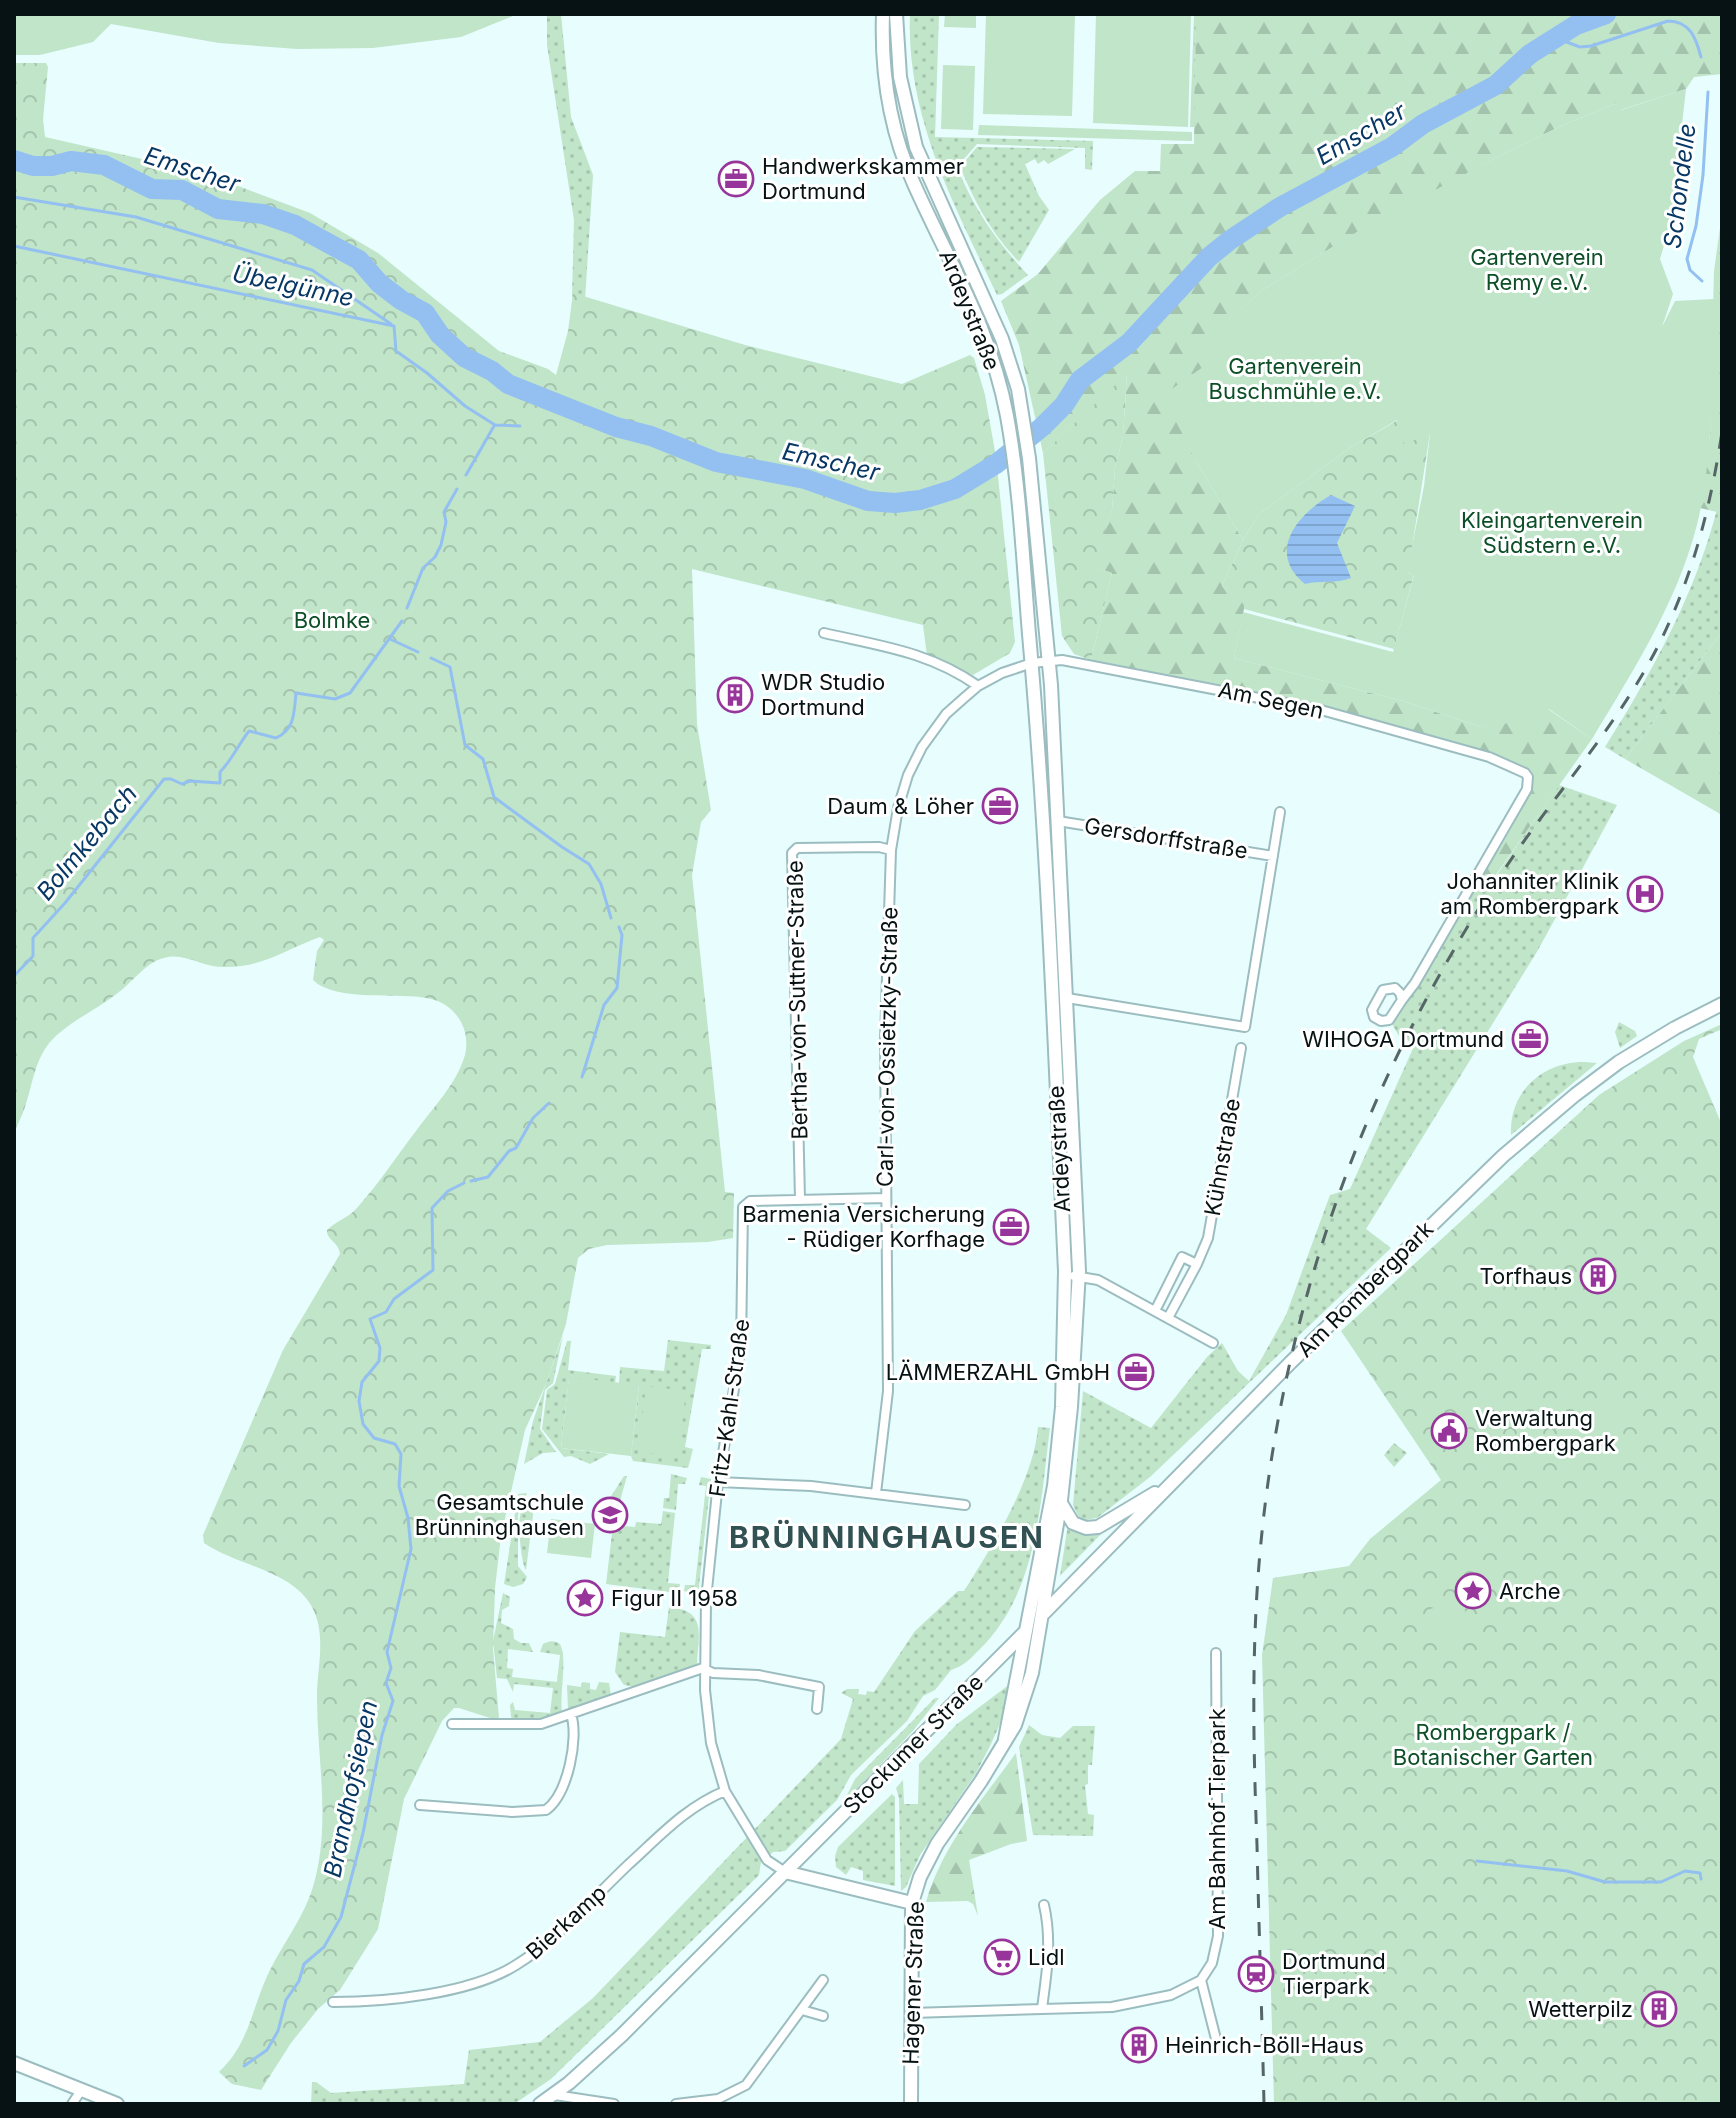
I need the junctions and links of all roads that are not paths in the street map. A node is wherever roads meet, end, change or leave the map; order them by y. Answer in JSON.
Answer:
{"nodes":[{"id":1,"x":883,"y":14,"type":"edge"},
{"id":2,"x":896,"y":14,"type":"edge"},
{"id":3,"x":824,"y":633,"type":"dead end"},
{"id":4,"x":1049,"y":661,"type":"junction"},
{"id":5,"x":1032,"y":663,"type":"junction"},
{"id":6,"x":978,"y":686,"type":"junction"},
{"id":7,"x":1280,"y":812,"type":"dead end"},
{"id":8,"x":1058,"y":821,"type":"junction"},
{"id":9,"x":891,"y":850,"type":"junction"},
{"id":10,"x":1273,"y":856,"type":"junction"},
{"id":11,"x":1067,"y":998,"type":"junction"},
{"id":12,"x":1402,"y":1000,"type":"dead end"},
{"id":13,"x":1722,"y":1004,"type":"edge"},
{"id":14,"x":1241,"y":1048,"type":"dead end"},
{"id":15,"x":886,"y":1198,"type":"junction"},
{"id":16,"x":800,"y":1199,"type":"junction"},
{"id":17,"x":1197,"y":1264,"type":"junction"},
{"id":18,"x":1072,"y":1276,"type":"junction"},
{"id":19,"x":1155,"y":1311,"type":"junction"},
{"id":20,"x":1168,"y":1318,"type":"junction"},
{"id":21,"x":1213,"y":1343,"type":"dead end"},
{"id":22,"x":718,"y":1482,"type":"junction"},
{"id":23,"x":1168,"y":1486,"type":"junction"},
{"id":24,"x":876,"y":1493,"type":"junction"},
{"id":25,"x":1061,"y":1500,"type":"junction"},
{"id":26,"x":965,"y":1505,"type":"dead end"},
{"id":27,"x":1042,"y":1615,"type":"junction"},
{"id":28,"x":1025,"y":1632,"type":"junction"},
{"id":29,"x":1216,"y":1653,"type":"dead end"},
{"id":30,"x":703,"y":1668,"type":"junction"},
{"id":31,"x":817,"y":1709,"type":"dead end"},
{"id":32,"x":571,"y":1714,"type":"junction"},
{"id":33,"x":452,"y":1724,"type":"dead end"},
{"id":34,"x":1004,"y":1742,"type":"junction"},
{"id":35,"x":725,"y":1791,"type":"junction"},
{"id":36,"x":420,"y":1805,"type":"dead end"},
{"id":37,"x":785,"y":1872,"type":"junction"},
{"id":38,"x":912,"y":1903,"type":"junction"},
{"id":39,"x":1044,"y":1905,"type":"dead end"},
{"id":40,"x":823,"y":1980,"type":"dead end"},
{"id":41,"x":1201,"y":1980,"type":"junction"},
{"id":42,"x":333,"y":2002,"type":"dead end"},
{"id":43,"x":1042,"y":2008,"type":"junction"},
{"id":44,"x":802,"y":2010,"type":"junction"},
{"id":45,"x":911,"y":2013,"type":"junction"},
{"id":46,"x":823,"y":2016,"type":"dead end"},
{"id":47,"x":1216,"y":2039,"type":"dead end"},
{"id":48,"x":14,"y":2063,"type":"edge"},
{"id":49,"x":82,"y":2089,"type":"junction"},
{"id":50,"x":555,"y":2095,"type":"junction"},
{"id":51,"x":72,"y":2104,"type":"edge"},
{"id":52,"x":117,"y":2104,"type":"edge"},
{"id":53,"x":540,"y":2104,"type":"edge"},
{"id":54,"x":614,"y":2104,"type":"edge"},
{"id":55,"x":676,"y":2104,"type":"edge"},
{"id":56,"x":911,"y":2104,"type":"edge"}],
"edges":[{"from":1,"to":5,"type":"main road","name":"Ardeystraße"},
{"from":2,"to":4,"type":"main road","name":"Ardeystraße"},
{"from":3,"to":6,"type":"street"},
{"from":4,"to":5,"type":"street"},
{"from":4,"to":8,"type":"main road","name":"Ardeystraße"},
{"from":4,"to":12,"type":"street","name":"Am Segen"},
{"from":5,"to":6,"type":"street","name":"Carl-von-Ossietzky-Straße"},
{"from":5,"to":18,"type":"main road","name":"Ardeystraße"},
{"from":6,"to":9,"type":"street","name":"Carl-von-Ossietzky-Straße"},
{"from":7,"to":10,"type":"street","name":"Gersdorffstraße"},
{"from":8,"to":10,"type":"street","name":"Gersdorffstraße"},
{"from":8,"to":11,"type":"main road","name":"Ardeystraße"},
{"from":9,"to":15,"type":"street","name":"Carl-von-Ossietzky-Straße"},
{"from":9,"to":16,"type":"street","name":"Bertha-von-Suttner-Straße"},
{"from":10,"to":11,"type":"street","name":"Gersdorffstraße"},
{"from":11,"to":18,"type":"main road","name":"Ardeystraße"},
{"from":13,"to":23,"type":"main road","name":"Am Rombergpark"},
{"from":14,"to":17,"type":"street","name":"Kühnstraße"},
{"from":15,"to":16,"type":"street"},
{"from":15,"to":24,"type":"street","name":"Carl-von-Ossietzky-Straße"},
{"from":16,"to":22,"type":"street","name":"Fritz-Kahl-Straße"},
{"from":17,"to":19,"type":"street"},
{"from":17,"to":20,"type":"street","name":"Kühnstraße"},
{"from":18,"to":19,"type":"street"},
{"from":18,"to":25,"type":"main road","name":"Ardeystraße"},
{"from":18,"to":28,"type":"main road","name":"Ardeystraße"},
{"from":19,"to":20,"type":"street"},
{"from":20,"to":21,"type":"street"},
{"from":22,"to":24,"type":"street"},
{"from":22,"to":30,"type":"street","name":"Fritz-Kahl-Straße"},
{"from":23,"to":25,"type":"main road"},
{"from":23,"to":27,"type":"main road","name":"Am Rombergpark"},
{"from":24,"to":26,"type":"street"},
{"from":25,"to":27,"type":"main road","name":"Ardeystraße"},
{"from":27,"to":28,"type":"main road","name":"Stockumer Straße"},
{"from":27,"to":34,"type":"main road","name":"Hagener Straße"},
{"from":28,"to":34,"type":"main road","name":"Hagener Straße"},
{"from":28,"to":37,"type":"main road","name":"Stockumer Straße"},
{"from":29,"to":41,"type":"street","name":"Am Bahnhof Tierpark"},
{"from":30,"to":31,"type":"street"},
{"from":30,"to":32,"type":"street"},
{"from":30,"to":35,"type":"street","name":"Fritz-Kahl-Straße"},
{"from":32,"to":33,"type":"street"},
{"from":32,"to":36,"type":"street"},
{"from":34,"to":38,"type":"main road","name":"Hagener Straße"},
{"from":35,"to":37,"type":"street","name":"Fritz-Kahl-Straße"},
{"from":35,"to":42,"type":"street","name":"Bierkamp"},
{"from":37,"to":38,"type":"main road"},
{"from":37,"to":50,"type":"main road","name":"Stockumer Straße"},
{"from":38,"to":45,"type":"main road","name":"Hagener Straße"},
{"from":39,"to":43,"type":"street"},
{"from":40,"to":44,"type":"street"},
{"from":41,"to":43,"type":"street"},
{"from":41,"to":47,"type":"street"},
{"from":43,"to":45,"type":"street"},
{"from":44,"to":46,"type":"street"},
{"from":44,"to":55,"type":"street"},
{"from":45,"to":56,"type":"main road","name":"Hagener Straße"},
{"from":48,"to":49,"type":"main road"},
{"from":49,"to":51,"type":"street"},
{"from":49,"to":52,"type":"main road"},
{"from":50,"to":53,"type":"main road","name":"Stockumer Straße"},
{"from":50,"to":54,"type":"street"}]}
